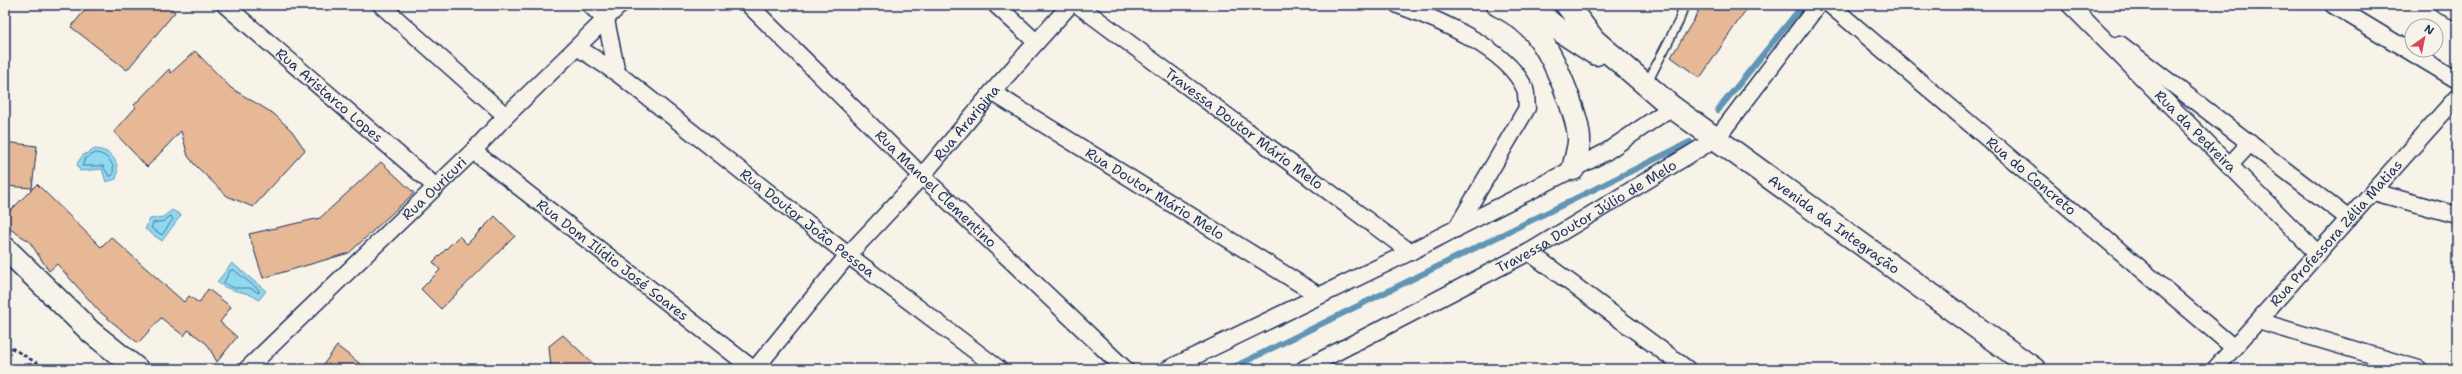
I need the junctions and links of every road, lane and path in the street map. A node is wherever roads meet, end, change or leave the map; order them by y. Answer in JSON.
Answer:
{"nodes":[{"id":1,"x":225,"y":5,"type":"edge"},
{"id":2,"x":381,"y":5,"type":"edge"},
{"id":3,"x":590,"y":5,"type":"edge"},
{"id":4,"x":620,"y":5,"type":"edge"},
{"id":5,"x":749,"y":5,"type":"edge"},
{"id":6,"x":996,"y":5,"type":"edge"},
{"id":7,"x":1070,"y":5,"type":"edge"},
{"id":8,"x":1078,"y":5,"type":"edge"},
{"id":9,"x":1398,"y":5,"type":"edge"},
{"id":10,"x":1498,"y":5,"type":"edge"},
{"id":11,"x":1533,"y":5,"type":"edge"},
{"id":12,"x":1566,"y":5,"type":"edge"},
{"id":13,"x":1684,"y":5,"type":"edge"},
{"id":14,"x":1818,"y":5,"type":"edge"},
{"id":15,"x":1830,"y":5,"type":"edge"},
{"id":16,"x":2333,"y":5,"type":"edge"},
{"id":17,"x":2442,"y":5,"type":"edge"},
{"id":18,"x":2071,"y":6,"type":"edge"},
{"id":19,"x":2457,"y":12,"type":"edge"},
{"id":20,"x":606,"y":20,"type":"junction"},
{"id":21,"x":1036,"y":42,"type":"junction"},
{"id":22,"x":577,"y":47,"type":"junction"},
{"id":23,"x":617,"y":73,"type":"junction"},
{"id":24,"x":2457,"y":80,"type":"edge"},
{"id":25,"x":1641,"y":82,"type":"junction"},
{"id":26,"x":992,"y":92,"type":"junction"},
{"id":27,"x":2457,"y":97,"type":"edge"},
{"id":28,"x":1672,"y":107,"type":"junction"},
{"id":29,"x":506,"y":116,"type":"junction"},
{"id":30,"x":1717,"y":138,"type":"junction"},
{"id":31,"x":2250,"y":143,"type":"junction"},
{"id":32,"x":474,"y":151,"type":"junction"},
{"id":33,"x":2229,"y":166,"type":"junction"},
{"id":34,"x":1573,"y":169,"type":"junction"},
{"id":35,"x":922,"y":176,"type":"junction"},
{"id":36,"x":435,"y":186,"type":"junction"},
{"id":37,"x":2374,"y":192,"type":"junction"},
{"id":38,"x":2457,"y":215,"type":"edge"},
{"id":39,"x":2349,"y":219,"type":"junction"},
{"id":40,"x":1456,"y":229,"type":"junction"},
{"id":41,"x":5,"y":248,"type":"edge"},
{"id":42,"x":1410,"y":252,"type":"junction"},
{"id":43,"x":1530,"y":252,"type":"junction"},
{"id":44,"x":2318,"y":254,"type":"junction"},
{"id":45,"x":848,"y":255,"type":"junction"},
{"id":46,"x":5,"y":268,"type":"edge"},
{"id":47,"x":1318,"y":295,"type":"junction"},
{"id":48,"x":2258,"y":321,"type":"junction"},
{"id":49,"x":5,"y":344,"type":"edge"},
{"id":50,"x":2233,"y":348,"type":"junction"},
{"id":51,"x":47,"y":369,"type":"edge"},
{"id":52,"x":122,"y":369,"type":"edge"},
{"id":53,"x":137,"y":369,"type":"edge"},
{"id":54,"x":247,"y":369,"type":"edge"},
{"id":55,"x":754,"y":369,"type":"edge"},
{"id":56,"x":999,"y":369,"type":"edge"},
{"id":57,"x":1125,"y":369,"type":"edge"},
{"id":58,"x":1168,"y":369,"type":"edge"},
{"id":59,"x":1304,"y":369,"type":"edge"},
{"id":60,"x":1687,"y":369,"type":"edge"},
{"id":61,"x":2034,"y":369,"type":"edge"},
{"id":62,"x":2215,"y":369,"type":"edge"},
{"id":63,"x":2419,"y":369,"type":"edge"}],
"edges":[{"from":1,"to":36,"type":"street","name":"Rua Aristarco Lopes"},
{"from":2,"to":29,"type":"street"},
{"from":3,"to":20,"type":"street"},
{"from":4,"to":20,"type":"street","name":"Rua Ouricuri"},
{"from":5,"to":35,"type":"street","name":"Rua Manoel Clementino"},
{"from":6,"to":21,"type":"street"},
{"from":7,"to":21,"type":"street","name":"Rua Araripina"},
{"from":8,"to":42,"type":"street","name":"Travessa Doutor Mário Melo"},
{"from":9,"to":40,"type":"street"},
{"from":10,"to":34,"type":"main road"},
{"from":11,"to":25,"type":"main road","name":"Avenida da Integração"},
{"from":12,"to":25,"type":"main road","name":"Avenida da Integração"},
{"from":13,"to":25,"type":"lane"},
{"from":14,"to":30,"type":"street","name":"Travessa Doutor Júlio de Melo"},
{"from":15,"to":50,"type":"street","name":"Rua do Concreto"},
{"from":16,"to":24,"type":"street"},
{"from":17,"to":19,"type":"street"},
{"from":18,"to":31,"type":"street","name":"Rua da Pedreira"},
{"from":18,"to":33,"type":"street","name":"Rua da Pedreira"},
{"from":20,"to":22,"type":"street","name":"Rua Ouricuri"},
{"from":20,"to":23,"type":"street"},
{"from":21,"to":26,"type":"street","name":"Rua Araripina"},
{"from":22,"to":23,"type":"street","name":"Rua Doutor João Pessoa"},
{"from":22,"to":29,"type":"street","name":"Rua Ouricuri"},
{"from":23,"to":45,"type":"street","name":"Rua Doutor João Pessoa"},
{"from":25,"to":28,"type":"main road","name":"Avenida da Integração"},
{"from":26,"to":35,"type":"street","name":"Rua Araripina"},
{"from":26,"to":47,"type":"street","name":"Rua Doutor Mário Melo"},
{"from":27,"to":37,"type":"street","name":"Rua Professora Zélia Matias"},
{"from":28,"to":30,"type":"main road","name":"Avenida da Integração"},
{"from":28,"to":34,"type":"street"},
{"from":29,"to":32,"type":"street","name":"Rua Ouricuri"},
{"from":30,"to":43,"type":"street","name":"Travessa Doutor Júlio de Melo"},
{"from":30,"to":61,"type":"main road","name":"Avenida da Integração"},
{"from":31,"to":33,"type":"street"},
{"from":31,"to":39,"type":"street","name":"Rua da Pedreira"},
{"from":32,"to":36,"type":"street","name":"Rua Ouricuri"},
{"from":32,"to":55,"type":"street","name":"Rua Dom Ilídio José Soares"},
{"from":33,"to":44,"type":"street","name":"Rua da Pedreira"},
{"from":34,"to":40,"type":"street"},
{"from":35,"to":45,"type":"street","name":"Rua Araripina"},
{"from":35,"to":57,"type":"street","name":"Rua Manoel Clementino"},
{"from":36,"to":54,"type":"street","name":"Rua Ouricuri"},
{"from":37,"to":38,"type":"street"},
{"from":37,"to":39,"type":"street","name":"Rua Professora Zélia Matias"},
{"from":39,"to":44,"type":"street","name":"Rua Professora Zélia Matias"},
{"from":40,"to":42,"type":"street"},
{"from":41,"to":53,"type":"main road"},
{"from":42,"to":47,"type":"street"},
{"from":43,"to":59,"type":"street","name":"Travessa Doutor Júlio de Melo"},
{"from":43,"to":60,"type":"street"},
{"from":44,"to":48,"type":"street","name":"Rua Professora Zélia Matias"},
{"from":45,"to":55,"type":"street","name":"Rua Araripina"},
{"from":45,"to":56,"type":"street","name":"Rua Doutor João Pessoa"},
{"from":46,"to":52,"type":"main road"},
{"from":47,"to":58,"type":"street"},
{"from":48,"to":50,"type":"street","name":"Rua Professora Zélia Matias"},
{"from":48,"to":63,"type":"street"},
{"from":49,"to":51,"type":"path"},
{"from":50,"to":62,"type":"street","name":"Rua Professora Zélia Matias"}]}
